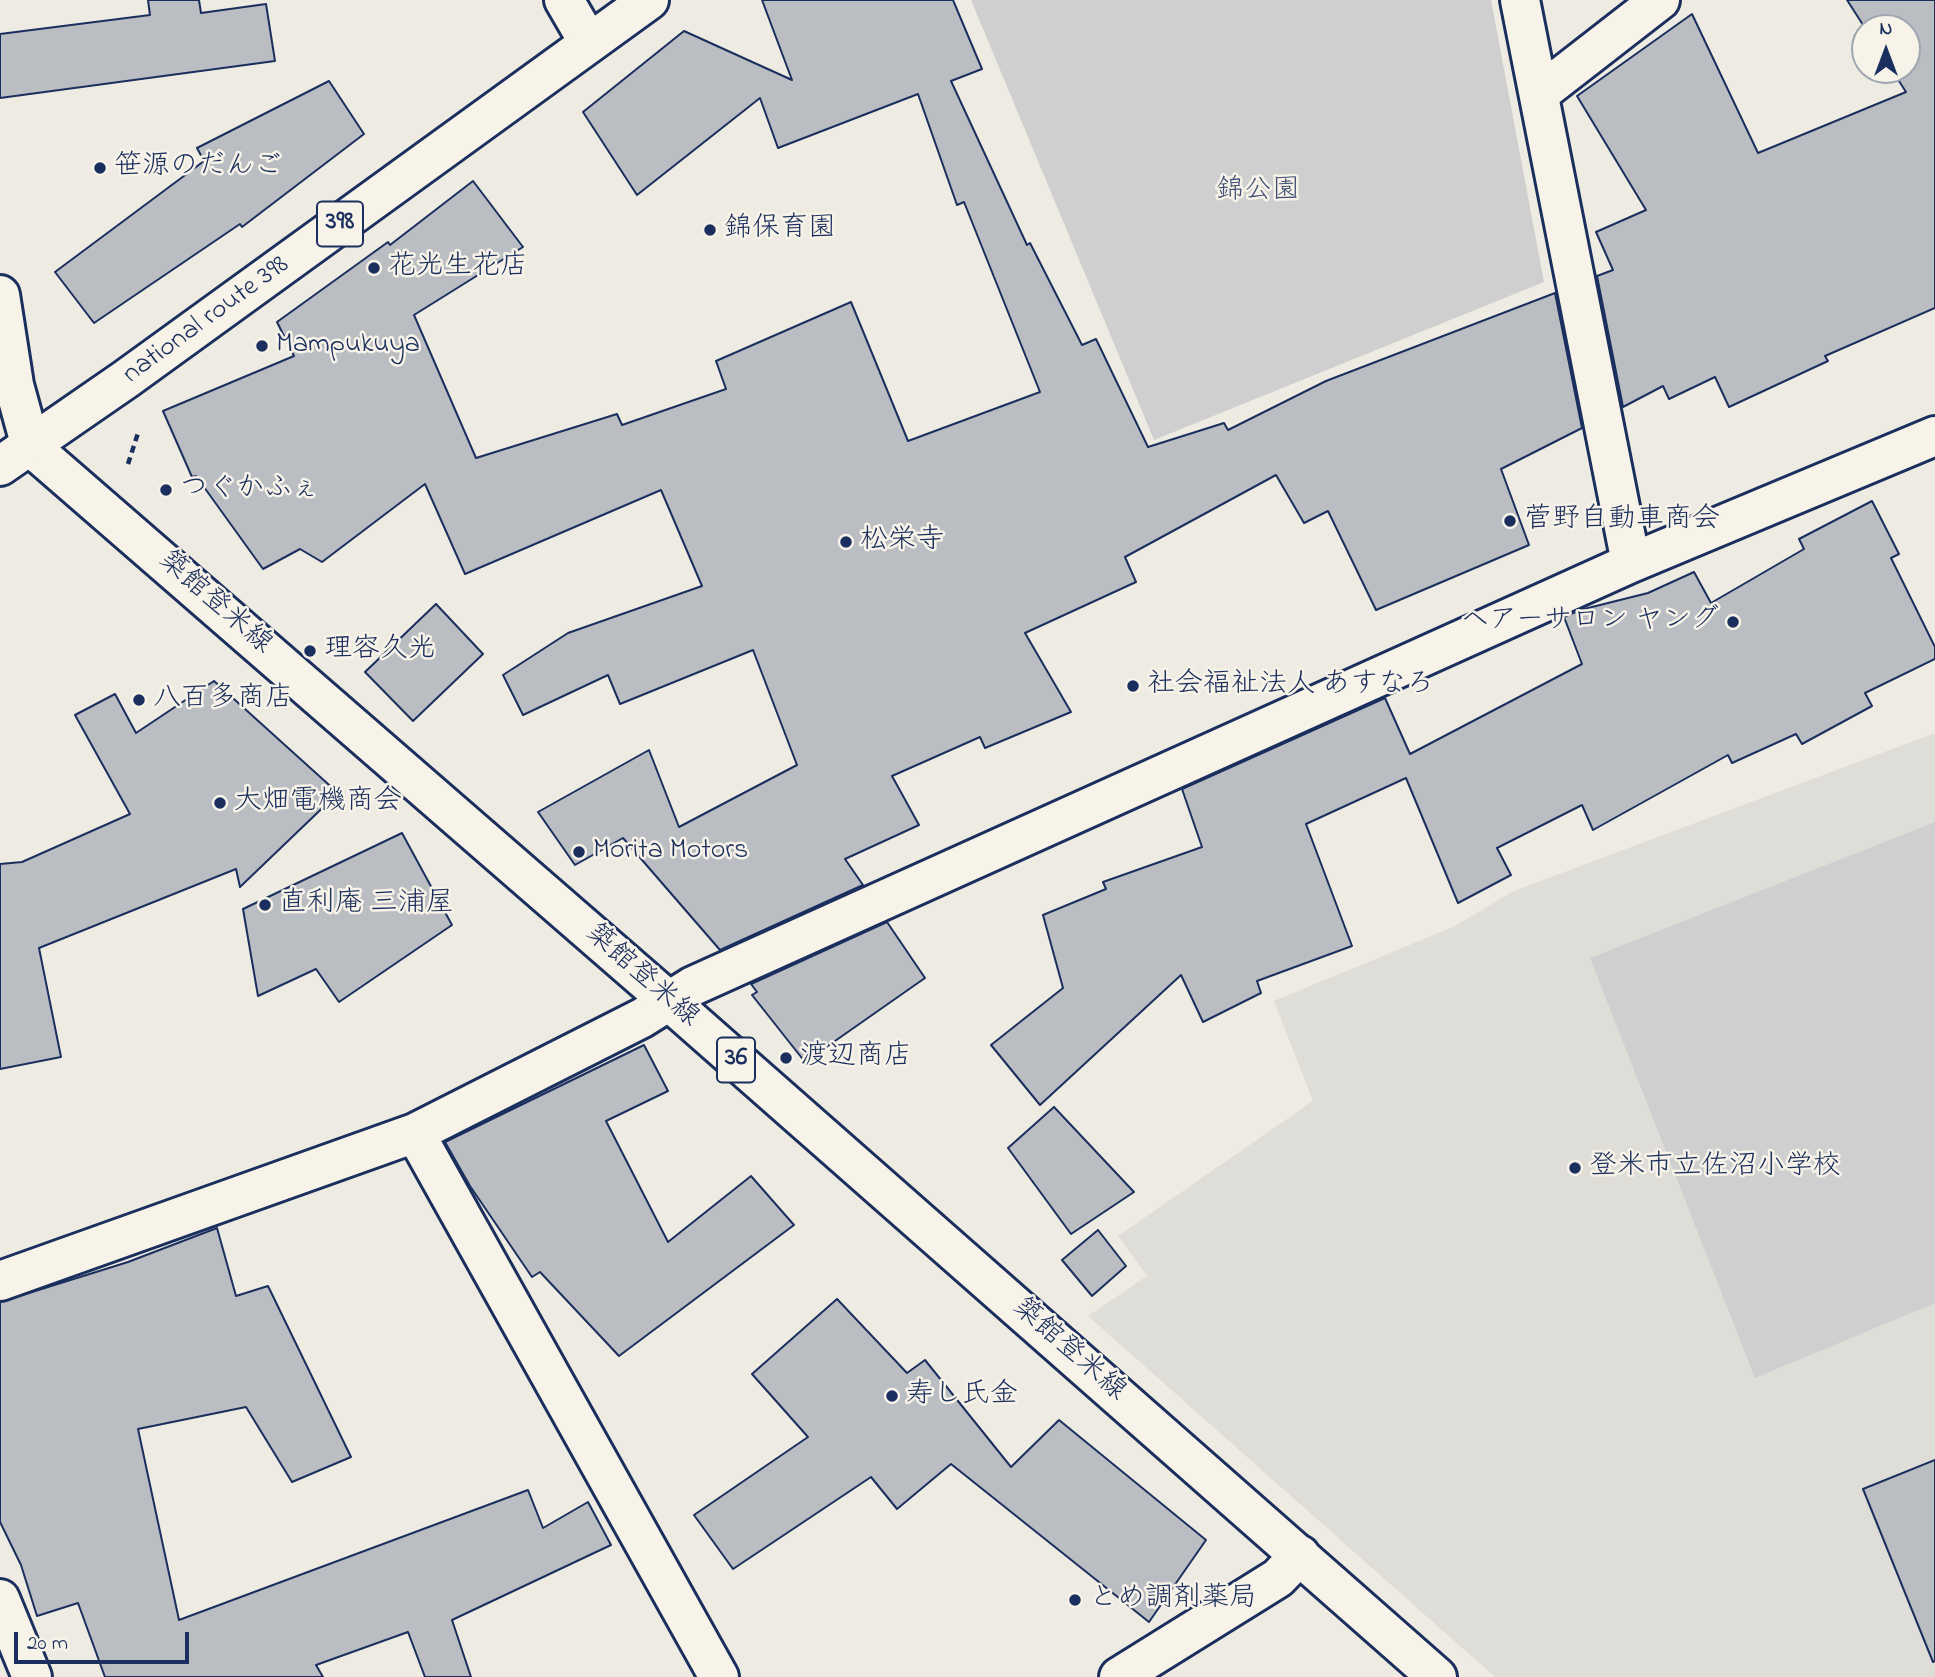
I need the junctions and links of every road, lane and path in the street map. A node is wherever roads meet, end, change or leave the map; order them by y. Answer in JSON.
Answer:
{"nodes":[{"id":1,"x":564,"y":0,"type":"edge"},
{"id":2,"x":649,"y":0,"type":"edge"},
{"id":3,"x":1520,"y":0,"type":"edge"},
{"id":4,"x":1660,"y":0,"type":"edge"},
{"id":5,"x":589,"y":43,"type":"junction"},
{"id":6,"x":1539,"y":94,"type":"junction"},
{"id":7,"x":0,"y":295,"type":"edge"},
{"id":8,"x":1935,"y":436,"type":"edge"},
{"id":9,"x":15,"y":457,"type":"edge"},
{"id":10,"x":1631,"y":563,"type":"junction"},
{"id":11,"x":670,"y":1002,"type":"junction"},
{"id":12,"x":415,"y":1133,"type":"junction"},
{"id":13,"x":0,"y":1282,"type":"edge"},
{"id":14,"x":1300,"y":1555,"type":"junction"},
{"id":15,"x":0,"y":1599,"type":"edge"},
{"id":16,"x":32,"y":1677,"type":"edge"},
{"id":17,"x":719,"y":1677,"type":"edge"},
{"id":18,"x":1119,"y":1677,"type":"edge"},
{"id":19,"x":1437,"y":1677,"type":"edge"}],
"edges":[{"from":1,"to":5,"type":"main road"},
{"from":2,"to":5,"type":"main road","name":"national route 398","number":"398"},
{"from":3,"to":6,"type":"main road"},
{"from":4,"to":6,"type":"main road"},
{"from":5,"to":9,"type":"main road","name":"national route 398","number":"398"},
{"from":6,"to":10,"type":"main road"},
{"from":7,"to":9,"type":"main road"},
{"from":8,"to":10,"type":"main road"},
{"from":9,"to":11,"type":"main road","name":"築館登米線","number":"36"},
{"from":10,"to":11,"type":"main road"},
{"from":11,"to":12,"type":"main road"},
{"from":11,"to":14,"type":"main road","name":"築館登米線","number":"36"},
{"from":12,"to":13,"type":"main road"},
{"from":12,"to":17,"type":"main road"},
{"from":14,"to":18,"type":"main road"},
{"from":14,"to":19,"type":"main road","name":"築館登米線","number":"36"},
{"from":15,"to":16,"type":"main road"}]}
